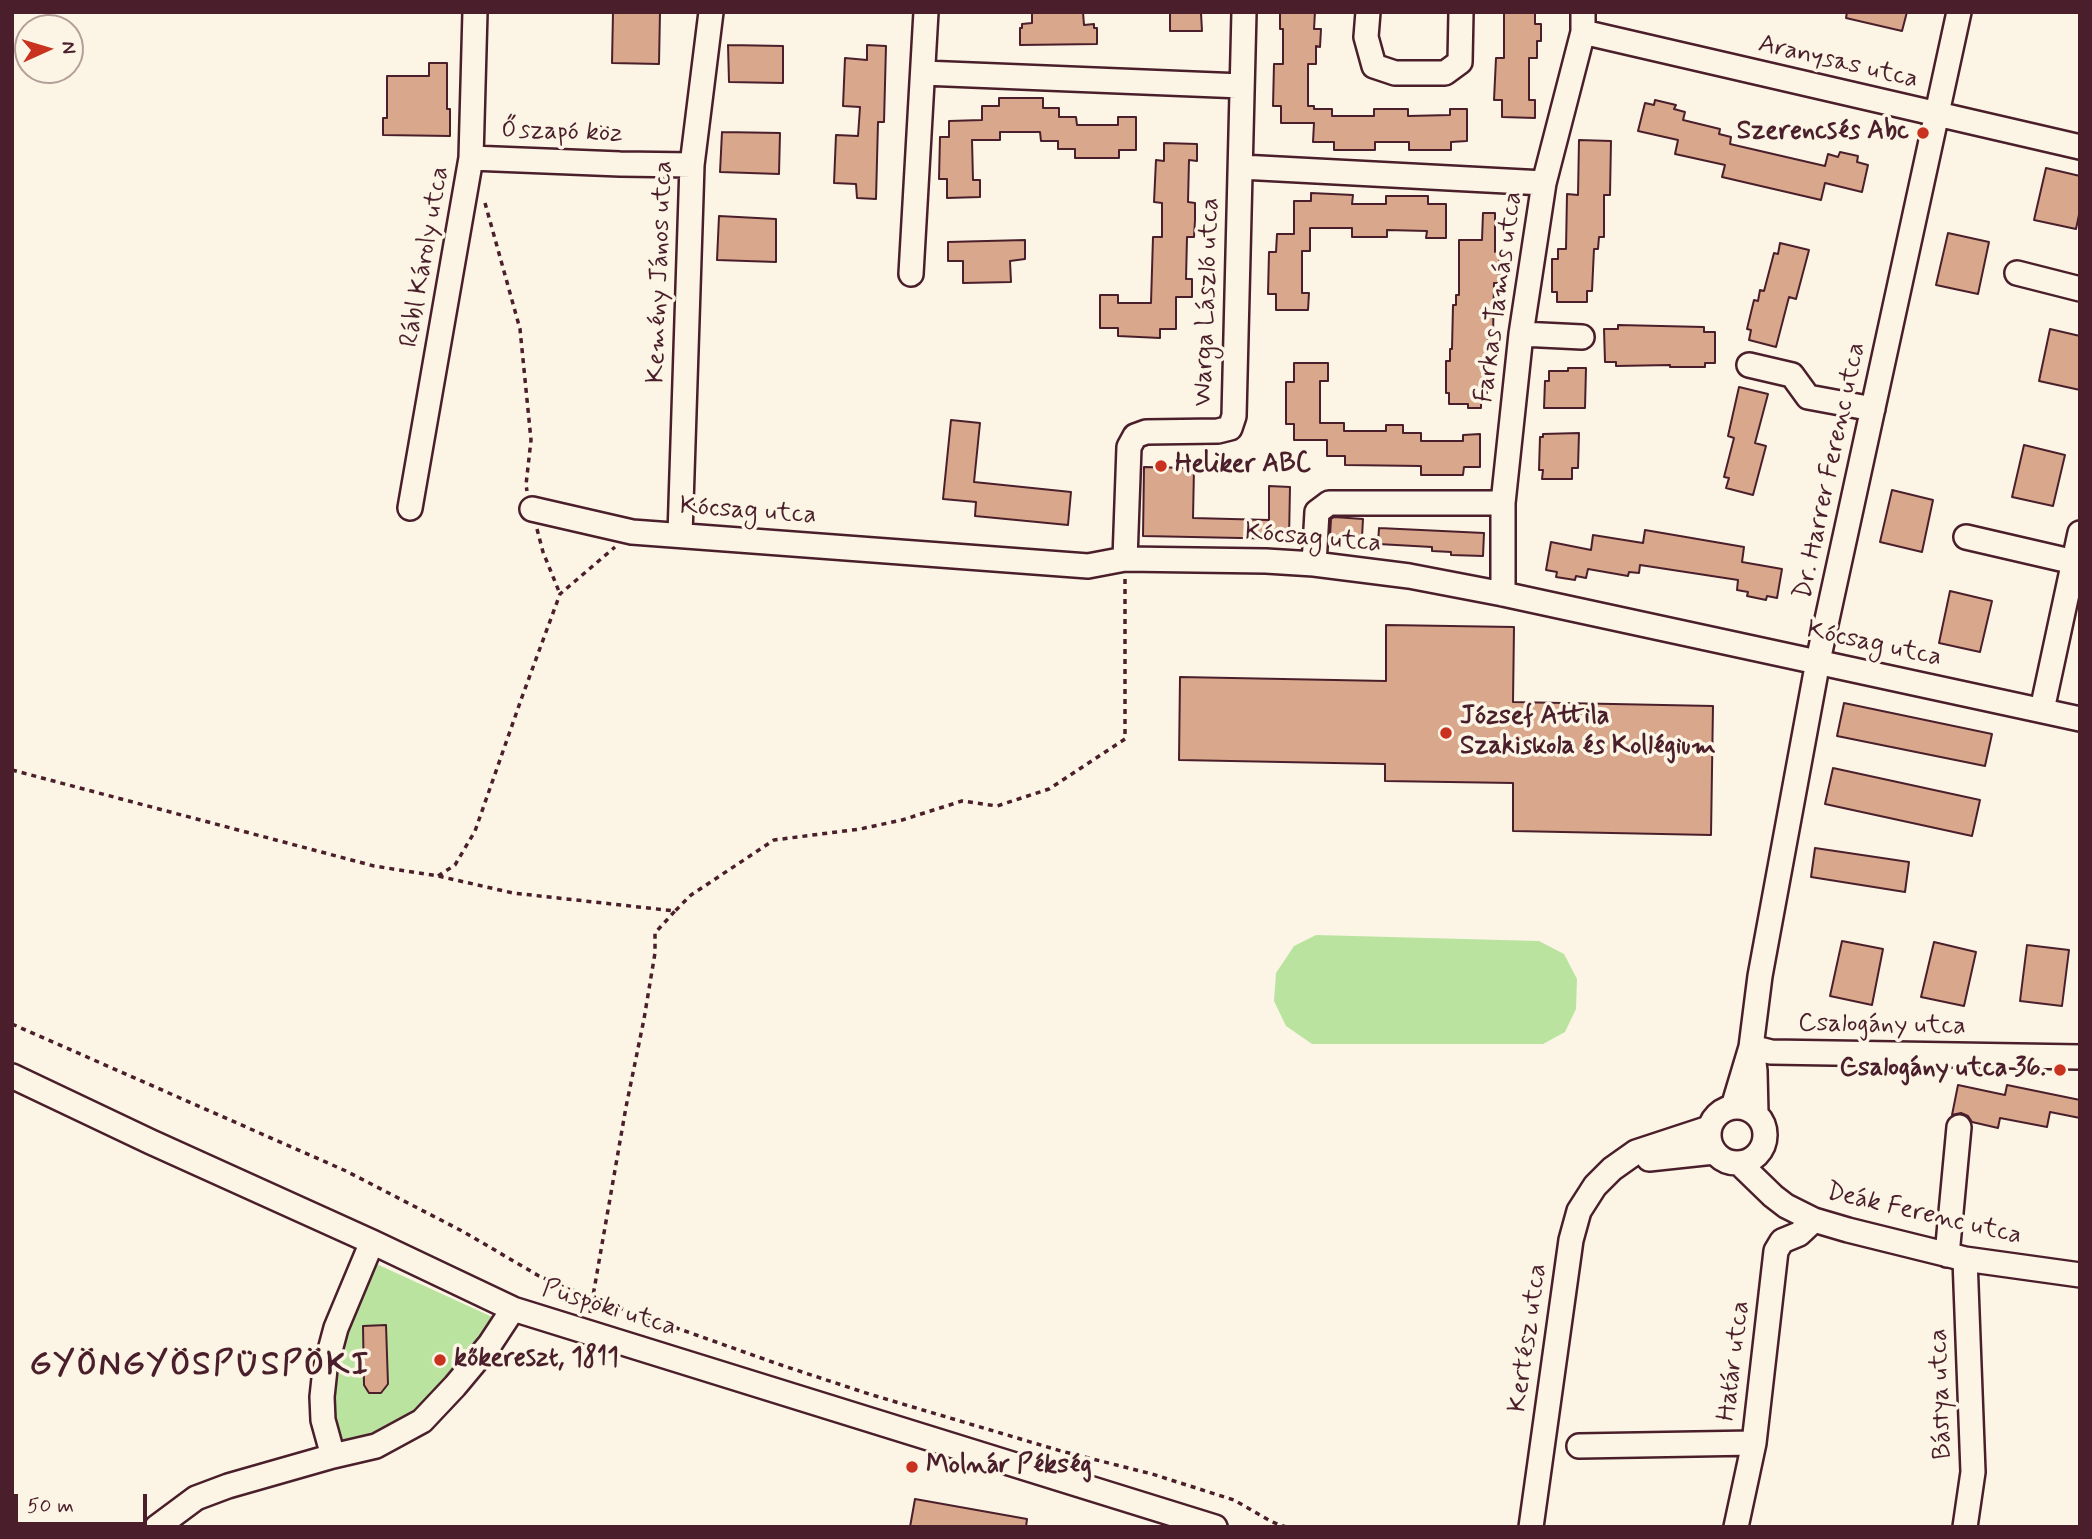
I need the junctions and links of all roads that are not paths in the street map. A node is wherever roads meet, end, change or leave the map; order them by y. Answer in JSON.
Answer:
{"nodes":[{"id":1,"x":475,"y":12,"type":"edge"},
{"id":2,"x":711,"y":12,"type":"edge"},
{"id":3,"x":926,"y":12,"type":"edge"},
{"id":4,"x":1244,"y":12,"type":"edge"},
{"id":5,"x":1368,"y":12,"type":"edge"},
{"id":6,"x":1461,"y":12,"type":"edge"},
{"id":7,"x":1959,"y":12,"type":"edge"},
{"id":8,"x":1583,"y":22,"type":"edge"},
{"id":9,"x":923,"y":73,"type":"junction"},
{"id":10,"x":1241,"y":86,"type":"junction"},
{"id":11,"x":1938,"y":115,"type":"junction"},
{"id":12,"x":2080,"y":147,"type":"edge"},
{"id":13,"x":471,"y":158,"type":"junction"},
{"id":14,"x":692,"y":165,"type":"junction"},
{"id":15,"x":1241,"y":167,"type":"junction"},
{"id":16,"x":1544,"y":183,"type":"junction"},
{"id":17,"x":2017,"y":273,"type":"dead end"},
{"id":18,"x":911,"y":274,"type":"dead end"},
{"id":19,"x":2080,"y":289,"type":"edge"},
{"id":20,"x":1521,"y":334,"type":"junction"},
{"id":21,"x":1582,"y":337,"type":"dead end"},
{"id":22,"x":1749,"y":365,"type":"dead end"},
{"id":23,"x":1873,"y":409,"type":"junction"},
{"id":24,"x":1503,"y":503,"type":"junction"},
{"id":25,"x":410,"y":508,"type":"dead end"},
{"id":26,"x":532,"y":509,"type":"road end"},
{"id":27,"x":2080,"y":533,"type":"edge"},
{"id":28,"x":680,"y":535,"type":"junction"},
{"id":29,"x":1966,"y":537,"type":"dead end"},
{"id":30,"x":1125,"y":559,"type":"junction"},
{"id":31,"x":2074,"y":562,"type":"junction"},
{"id":32,"x":1314,"y":564,"type":"junction"},
{"id":33,"x":1503,"y":594,"type":"junction"},
{"id":34,"x":1818,"y":661,"type":"junction"},
{"id":35,"x":2042,"y":710,"type":"junction"},
{"id":36,"x":2080,"y":719,"type":"edge"},
{"id":37,"x":1751,"y":1047,"type":"junction"},
{"id":38,"x":2080,"y":1057,"type":"edge"},
{"id":39,"x":12,"y":1076,"type":"edge"},
{"id":40,"x":1733,"y":1107,"type":"junction"},
{"id":41,"x":1756,"y":1114,"type":"junction"},
{"id":42,"x":1959,"y":1127,"type":"dead end"},
{"id":43,"x":1709,"y":1128,"type":"junction"},
{"id":44,"x":1761,"y":1150,"type":"junction"},
{"id":45,"x":1714,"y":1152,"type":"junction"},
{"id":46,"x":1740,"y":1164,"type":"junction"},
{"id":47,"x":1612,"y":1169,"type":"junction"},
{"id":48,"x":1806,"y":1216,"type":"junction"},
{"id":49,"x":372,"y":1242,"type":"junction"},
{"id":50,"x":1956,"y":1257,"type":"junction"},
{"id":51,"x":2080,"y":1275,"type":"edge"},
{"id":52,"x":513,"y":1309,"type":"junction"},
{"id":53,"x":1754,"y":1443,"type":"junction"},
{"id":54,"x":1579,"y":1446,"type":"dead end"},
{"id":55,"x":333,"y":1456,"type":"junction"},
{"id":56,"x":157,"y":1527,"type":"edge"},
{"id":57,"x":1216,"y":1527,"type":"edge"},
{"id":58,"x":1531,"y":1527,"type":"edge"},
{"id":59,"x":1736,"y":1527,"type":"edge"},
{"id":60,"x":1965,"y":1527,"type":"edge"}],
"edges":[{"from":1,"to":13,"type":"street","name":"Rábl Károly utca"},
{"from":2,"to":14,"type":"street","name":"Kemény János utca"},
{"from":3,"to":9,"type":"street"},
{"from":4,"to":10,"type":"street","name":"Warga László utca"},
{"from":5,"to":6,"type":"street"},
{"from":7,"to":11,"type":"street","name":"Dr. Harrer Ferenc utca"},
{"from":8,"to":11,"type":"street","name":"Aranysas utca"},
{"from":8,"to":16,"type":"street","name":"Farkas Tamás utca"},
{"from":9,"to":10,"type":"street"},
{"from":9,"to":18,"type":"street"},
{"from":10,"to":15,"type":"street","name":"Warga László utca"},
{"from":11,"to":12,"type":"street","name":"Aranysas utca"},
{"from":11,"to":23,"type":"street","name":"Dr. Harrer Ferenc utca"},
{"from":13,"to":14,"type":"street","name":"Őszapó köz"},
{"from":13,"to":25,"type":"street","name":"Rábl Károly utca"},
{"from":14,"to":28,"type":"street","name":"Kemény János utca"},
{"from":15,"to":16,"type":"street","name":"Warga László utca"},
{"from":15,"to":30,"type":"street","name":"Warga László utca"},
{"from":16,"to":20,"type":"street","name":"Farkas Tamás utca"},
{"from":17,"to":19,"type":"street"},
{"from":20,"to":21,"type":"street"},
{"from":20,"to":24,"type":"street","name":"Farkas Tamás utca"},
{"from":22,"to":23,"type":"street"},
{"from":23,"to":34,"type":"street","name":"Dr. Harrer Ferenc utca"},
{"from":24,"to":32,"type":"street"},
{"from":24,"to":33,"type":"street","name":"Farkas Tamás utca"},
{"from":26,"to":28,"type":"street","name":"Kócsag utca"},
{"from":27,"to":31,"type":"street"},
{"from":28,"to":30,"type":"street","name":"Kócsag utca"},
{"from":29,"to":31,"type":"street"},
{"from":30,"to":32,"type":"street","name":"Kócsag utca"},
{"from":31,"to":35,"type":"street"},
{"from":32,"to":33,"type":"street","name":"Kócsag utca"},
{"from":33,"to":34,"type":"street","name":"Kócsag utca"},
{"from":34,"to":35,"type":"street","name":"Kócsag utca"},
{"from":34,"to":37,"type":"street","name":"Dr. Harrer Ferenc utca"},
{"from":35,"to":36,"type":"street","name":"Kócsag utca"},
{"from":37,"to":38,"type":"street","name":"Csalogány utca"},
{"from":37,"to":40,"type":"street","name":"Dr. Harrer Ferenc utca"},
{"from":37,"to":41,"type":"street"},
{"from":39,"to":49,"type":"street","name":"Püspöki utca"},
{"from":40,"to":41,"type":"street"},
{"from":40,"to":43,"type":"street"},
{"from":41,"to":44,"type":"street"},
{"from":42,"to":50,"type":"street","name":"Bástya utca"},
{"from":43,"to":45,"type":"street"},
{"from":43,"to":47,"type":"street","name":"Kertész utca"},
{"from":44,"to":46,"type":"street"},
{"from":44,"to":48,"type":"street"},
{"from":45,"to":46,"type":"street"},
{"from":45,"to":47,"type":"street"},
{"from":46,"to":48,"type":"street"},
{"from":47,"to":58,"type":"street","name":"Kertész utca"},
{"from":48,"to":50,"type":"street","name":"Deák Ferenc utca"},
{"from":48,"to":53,"type":"street","name":"Határ utca"},
{"from":49,"to":52,"type":"street","name":"Püspöki utca"},
{"from":49,"to":55,"type":"street"},
{"from":50,"to":51,"type":"street","name":"Deák Ferenc utca"},
{"from":50,"to":60,"type":"street","name":"Bástya utca"},
{"from":52,"to":55,"type":"street"},
{"from":52,"to":57,"type":"street","name":"Püspöki utca"},
{"from":53,"to":54,"type":"street"},
{"from":53,"to":59,"type":"street","name":"Határ utca"},
{"from":55,"to":56,"type":"street"}]}
